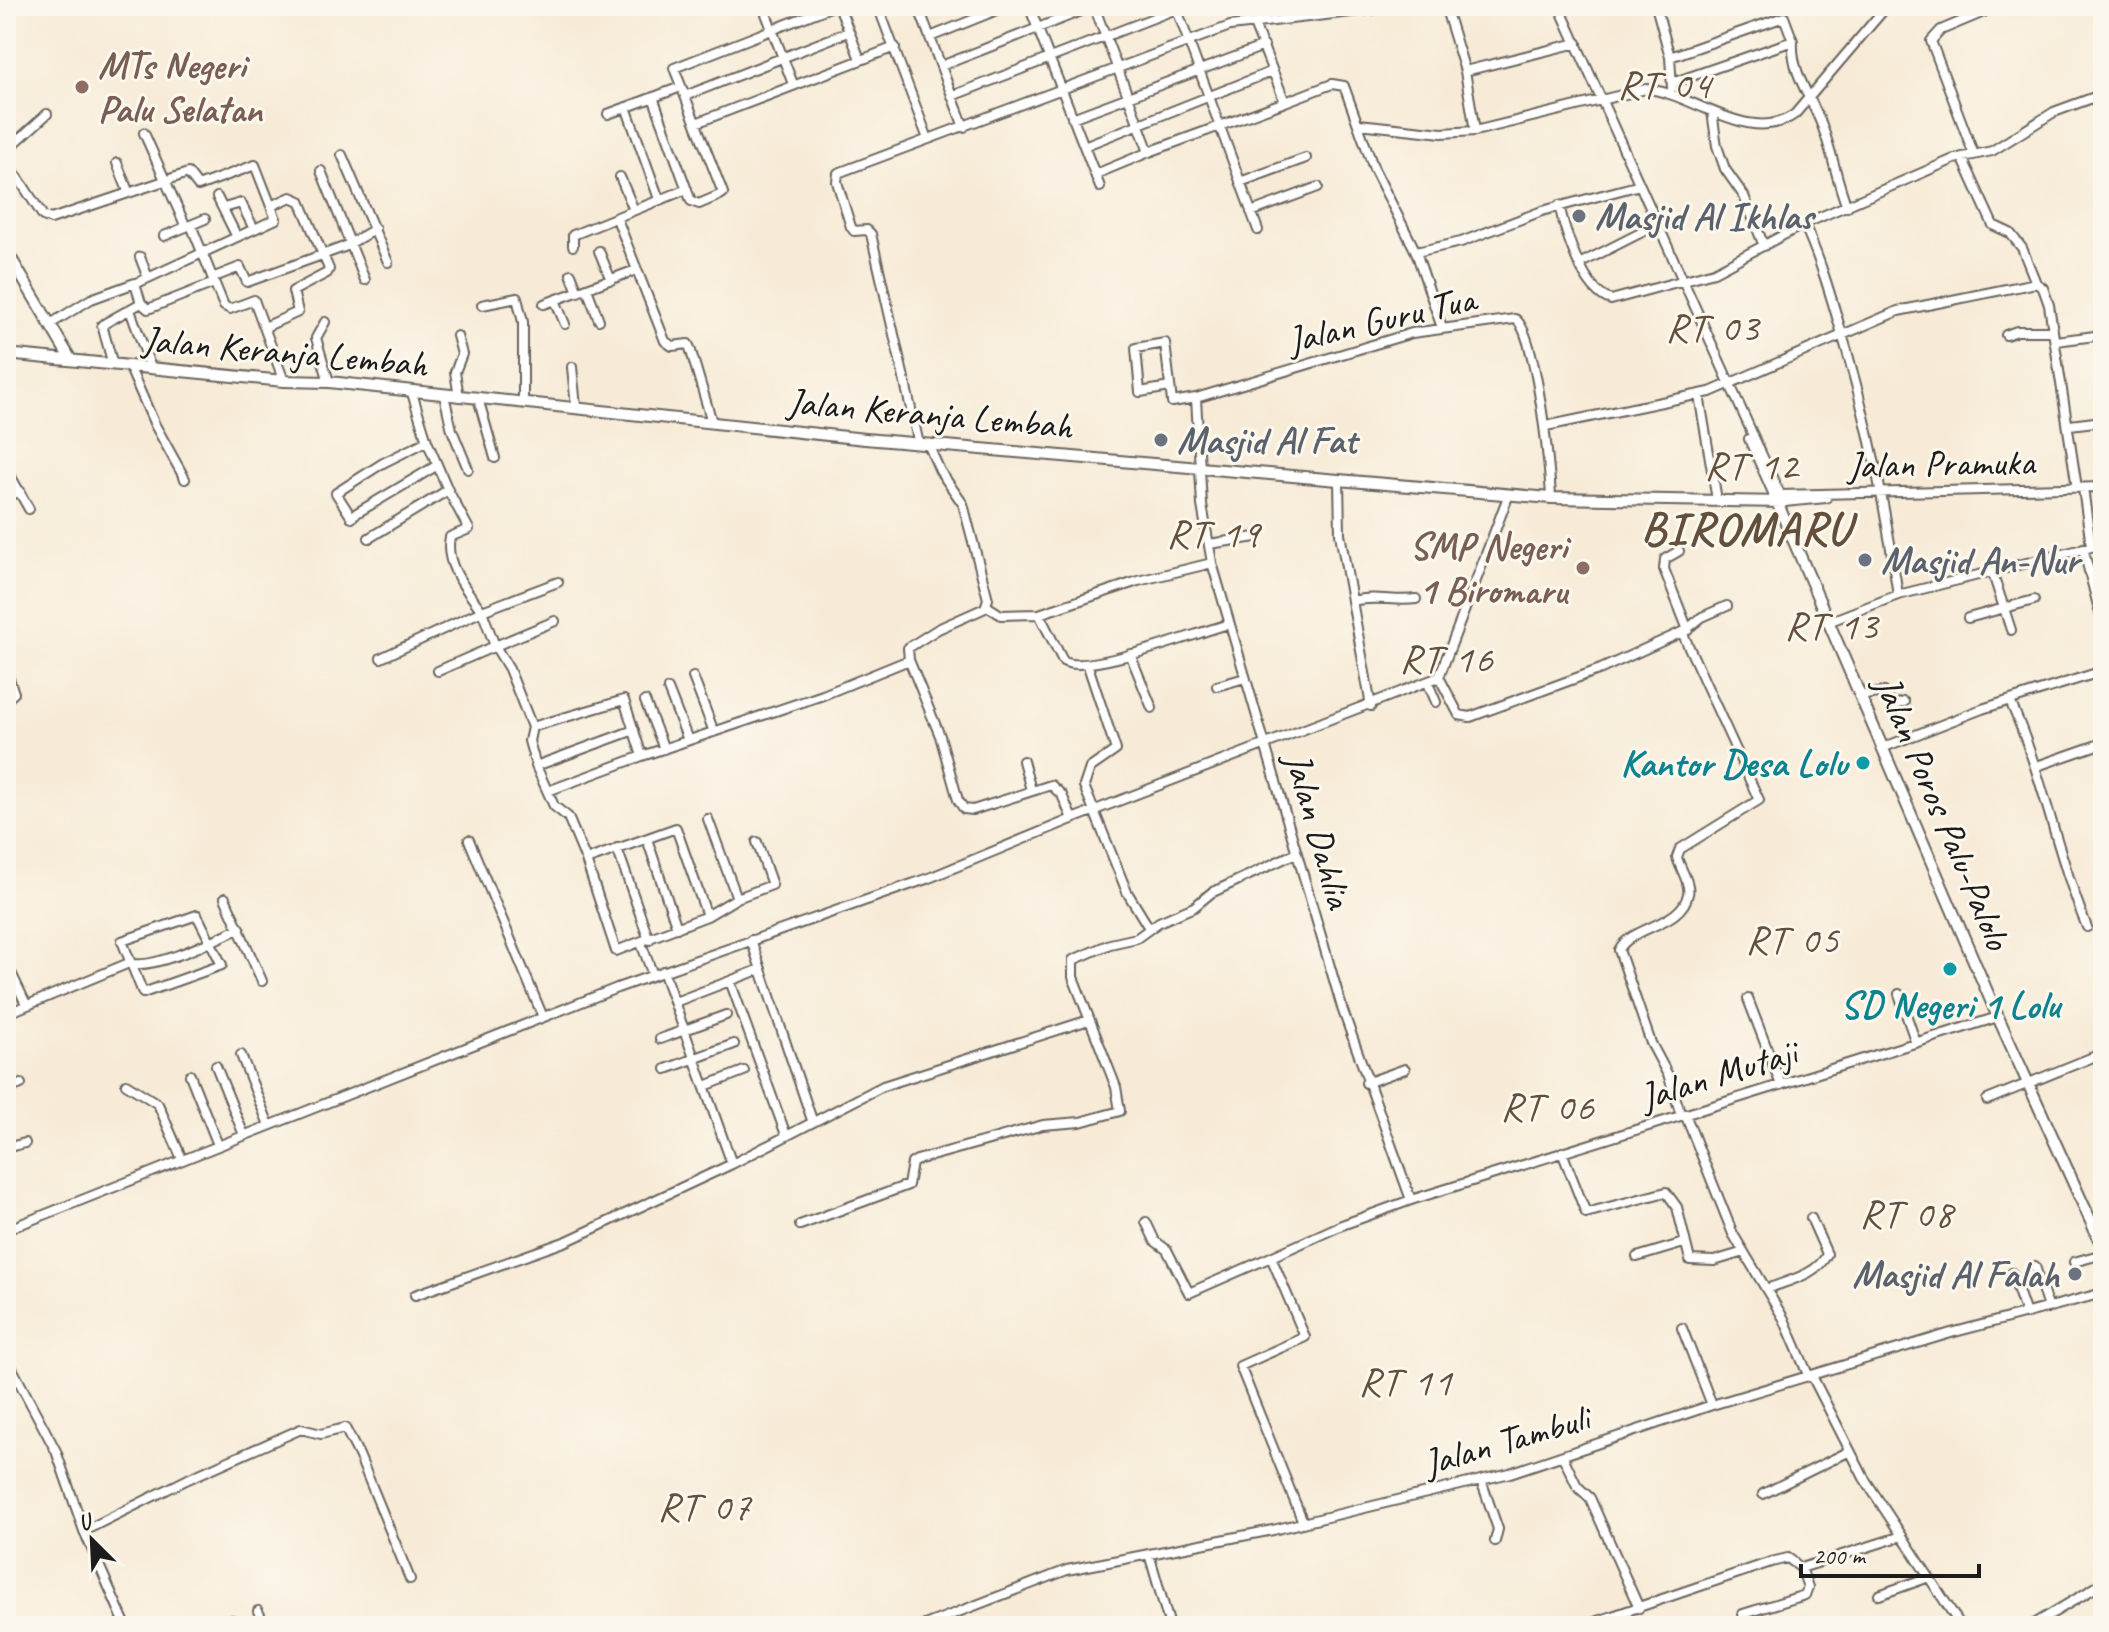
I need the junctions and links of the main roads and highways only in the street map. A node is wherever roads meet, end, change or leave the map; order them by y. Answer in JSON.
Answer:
{"nodes":[{"id":1,"x":6,"y":250,"type":"edge"},
{"id":2,"x":61,"y":340,"type":"junction"},
{"id":3,"x":6,"y":354,"type":"edge"},
{"id":4,"x":50,"y":358,"type":"junction"},
{"id":5,"x":71,"y":360,"type":"junction"},
{"id":6,"x":1669,"y":498,"type":"junction"},
{"id":7,"x":1779,"y":499,"type":"junction"},
{"id":8,"x":2103,"y":1251,"type":"edge"}],
"edges":[{"from":1,"to":2,"type":"main road"},
{"from":2,"to":4,"type":"main road"},
{"from":2,"to":5,"type":"main road"},
{"from":3,"to":4,"type":"main road","name":"Jalan Keranja Lembah"},
{"from":4,"to":5,"type":"main road","name":"Jalan Keranja Lembah"},
{"from":5,"to":6,"type":"main road","name":"Jalan Keranja Lembah"},
{"from":6,"to":7,"type":"main road","name":"Jalan Keranja Lembah"},
{"from":6,"to":7,"type":"main road"},
{"from":7,"to":8,"type":"main road","name":"Jalan Poros Palu-Palolo"}]}
